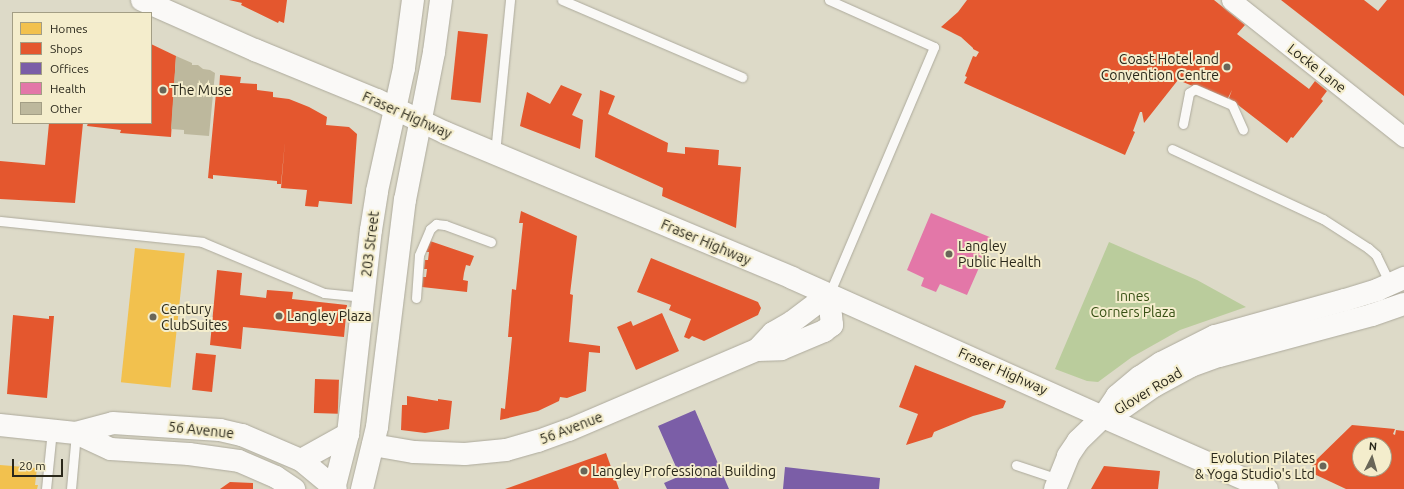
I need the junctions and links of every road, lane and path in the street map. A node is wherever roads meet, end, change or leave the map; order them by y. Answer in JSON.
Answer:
{"nodes":[{"id":1,"x":142,"y":0,"type":"edge"},
{"id":2,"x":413,"y":0,"type":"edge"},
{"id":3,"x":440,"y":0,"type":"edge"},
{"id":4,"x":510,"y":0,"type":"edge"},
{"id":5,"x":562,"y":0,"type":"edge"},
{"id":6,"x":829,"y":0,"type":"edge"},
{"id":7,"x":1231,"y":0,"type":"edge"},
{"id":8,"x":742,"y":77,"type":"dead end"},
{"id":9,"x":395,"y":109,"type":"junction"},
{"id":10,"x":420,"y":121,"type":"junction"},
{"id":11,"x":1183,"y":124,"type":"dead end"},
{"id":12,"x":1243,"y":130,"type":"dead end"},
{"id":13,"x":1404,"y":137,"type":"edge"},
{"id":14,"x":1172,"y":149,"type":"dead end"},
{"id":15,"x":495,"y":153,"type":"junction"},
{"id":16,"x":0,"y":221,"type":"edge"},
{"id":17,"x":491,"y":242,"type":"dead end"},
{"id":18,"x":1397,"y":281,"type":"edge"},
{"id":19,"x":829,"y":294,"type":"junction"},
{"id":20,"x":364,"y":297,"type":"junction"},
{"id":21,"x":416,"y":298,"type":"dead end"},
{"id":22,"x":1403,"y":307,"type":"edge"},
{"id":23,"x":1103,"y":417,"type":"junction"},
{"id":24,"x":0,"y":425,"type":"edge"},
{"id":25,"x":52,"y":430,"type":"junction"},
{"id":26,"x":76,"y":433,"type":"junction"},
{"id":27,"x":348,"y":434,"type":"junction"},
{"id":28,"x":373,"y":445,"type":"junction"},
{"id":29,"x":300,"y":460,"type":"junction"},
{"id":30,"x":1016,"y":465,"type":"dead end"},
{"id":31,"x":1056,"y":484,"type":"edge"},
{"id":32,"x":335,"y":488,"type":"edge"},
{"id":33,"x":46,"y":489,"type":"edge"},
{"id":34,"x":71,"y":489,"type":"edge"},
{"id":35,"x":294,"y":489,"type":"edge"},
{"id":36,"x":362,"y":489,"type":"edge"},
{"id":37,"x":1267,"y":489,"type":"edge"}],
"edges":[{"from":1,"to":9,"type":"main road","name":"Fraser Highway"},
{"from":2,"to":9,"type":"main road","name":"203 Street"},
{"from":3,"to":10,"type":"main road","name":"203 Street"},
{"from":4,"to":15,"type":"lane"},
{"from":5,"to":8,"type":"lane"},
{"from":6,"to":19,"type":"lane"},
{"from":7,"to":13,"type":"street","name":"Locke Lane"},
{"from":9,"to":10,"type":"main road","name":"Fraser Highway"},
{"from":9,"to":20,"type":"main road","name":"203 Street"},
{"from":10,"to":15,"type":"main road","name":"Fraser Highway"},
{"from":10,"to":28,"type":"main road","name":"203 Street"},
{"from":11,"to":12,"type":"lane"},
{"from":14,"to":18,"type":"lane"},
{"from":15,"to":19,"type":"main road","name":"Fraser Highway"},
{"from":16,"to":20,"type":"lane"},
{"from":17,"to":21,"type":"lane"},
{"from":18,"to":22,"type":"main road"},
{"from":18,"to":23,"type":"main road","name":"Glover Road"},
{"from":19,"to":23,"type":"main road","name":"Fraser Highway"},
{"from":19,"to":28,"type":"main road","name":"56 Avenue"},
{"from":20,"to":27,"type":"main road","name":"203 Street"},
{"from":22,"to":23,"type":"main road","name":"Glover Road"},
{"from":23,"to":31,"type":"main road"},
{"from":23,"to":37,"type":"main road","name":"Fraser Highway"},
{"from":24,"to":25,"type":"main road","name":"56 Avenue"},
{"from":25,"to":26,"type":"main road","name":"56 Avenue"},
{"from":25,"to":33,"type":"lane"},
{"from":26,"to":29,"type":"main road","name":"56 Avenue"},
{"from":26,"to":34,"type":"lane"},
{"from":26,"to":35,"type":"main road","name":"56 Avenue"},
{"from":27,"to":29,"type":"main road"},
{"from":27,"to":32,"type":"main road","name":"203 Street"},
{"from":28,"to":36,"type":"main road","name":"203 Street"},
{"from":29,"to":32,"type":"main road","name":"56 Avenue"},
{"from":30,"to":31,"type":"lane"}]}
